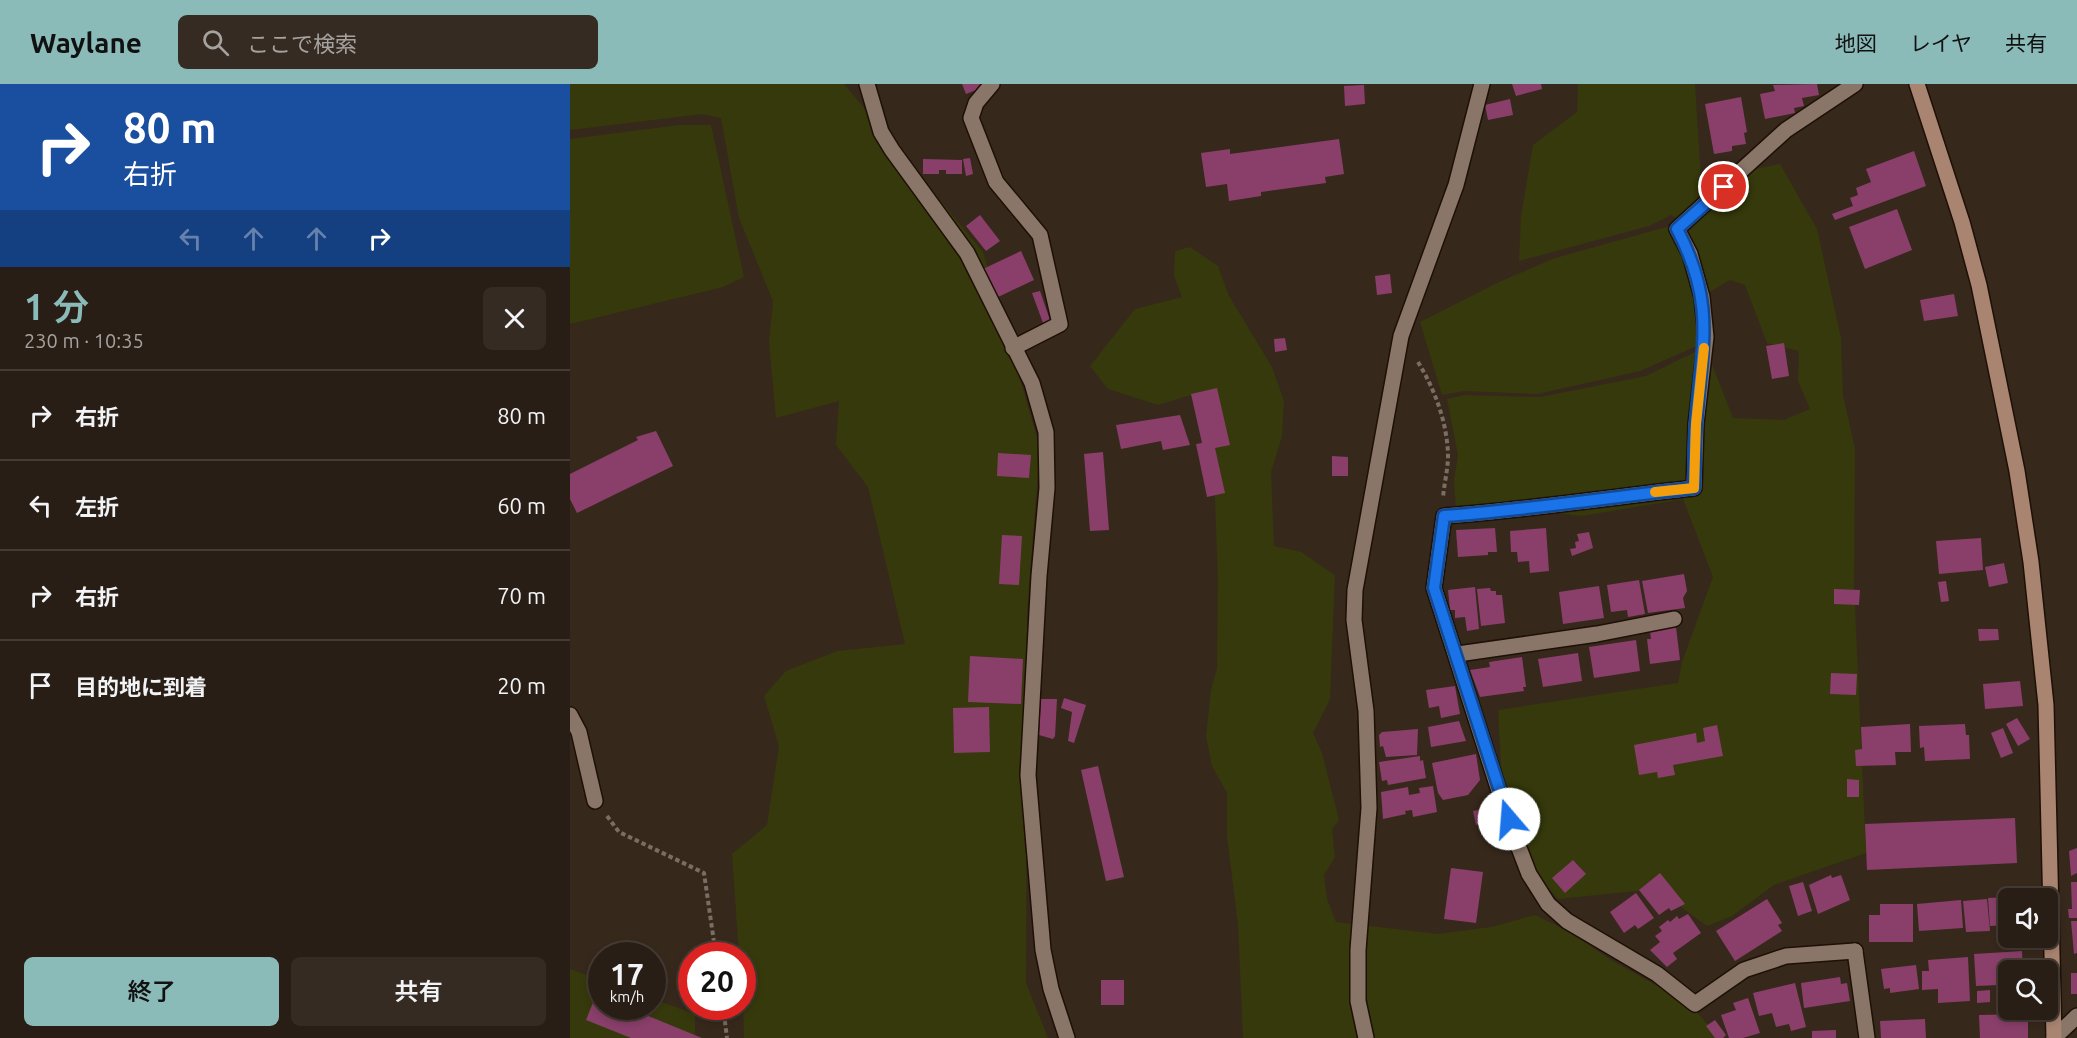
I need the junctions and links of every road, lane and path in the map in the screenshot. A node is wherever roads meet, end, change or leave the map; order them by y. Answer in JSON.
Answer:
{"nodes":[{"id":1,"x":867,"y":84,"type":"edge"},
{"id":2,"x":992,"y":84,"type":"edge"},
{"id":3,"x":1482,"y":84,"type":"edge"},
{"id":4,"x":1855,"y":84,"type":"edge"},
{"id":5,"x":1917,"y":84,"type":"edge"},
{"id":6,"x":1401,"y":336,"type":"junction"},
{"id":7,"x":1013,"y":348,"type":"junction"},
{"id":8,"x":1444,"y":516,"type":"junction"},
{"id":9,"x":1674,"y":619,"type":"dead end"},
{"id":10,"x":1458,"y":654,"type":"junction"},
{"id":11,"x":570,"y":715,"type":"edge"},
{"id":12,"x":595,"y":801,"type":"joint"},
{"id":13,"x":714,"y":942,"type":"edge"},
{"id":14,"x":2077,"y":1016,"type":"edge"},
{"id":15,"x":725,"y":1020,"type":"edge"},
{"id":16,"x":727,"y":1038,"type":"edge"},
{"id":17,"x":1067,"y":1038,"type":"edge"},
{"id":18,"x":1366,"y":1038,"type":"edge"},
{"id":19,"x":1868,"y":1038,"type":"edge"},
{"id":20,"x":2054,"y":1038,"type":"edge"}],
"edges":[{"from":1,"to":7,"type":"street"},
{"from":2,"to":7,"type":"street"},
{"from":3,"to":6,"type":"street"},
{"from":4,"to":8,"type":"street"},
{"from":5,"to":20,"type":"street"},
{"from":6,"to":8,"type":"path"},
{"from":6,"to":18,"type":"street"},
{"from":7,"to":17,"type":"street"},
{"from":8,"to":10,"type":"street"},
{"from":9,"to":10,"type":"street"},
{"from":10,"to":19,"type":"street"},
{"from":11,"to":12,"type":"street"},
{"from":12,"to":13,"type":"path"},
{"from":14,"to":20,"type":"street"},
{"from":15,"to":16,"type":"path"}]}
